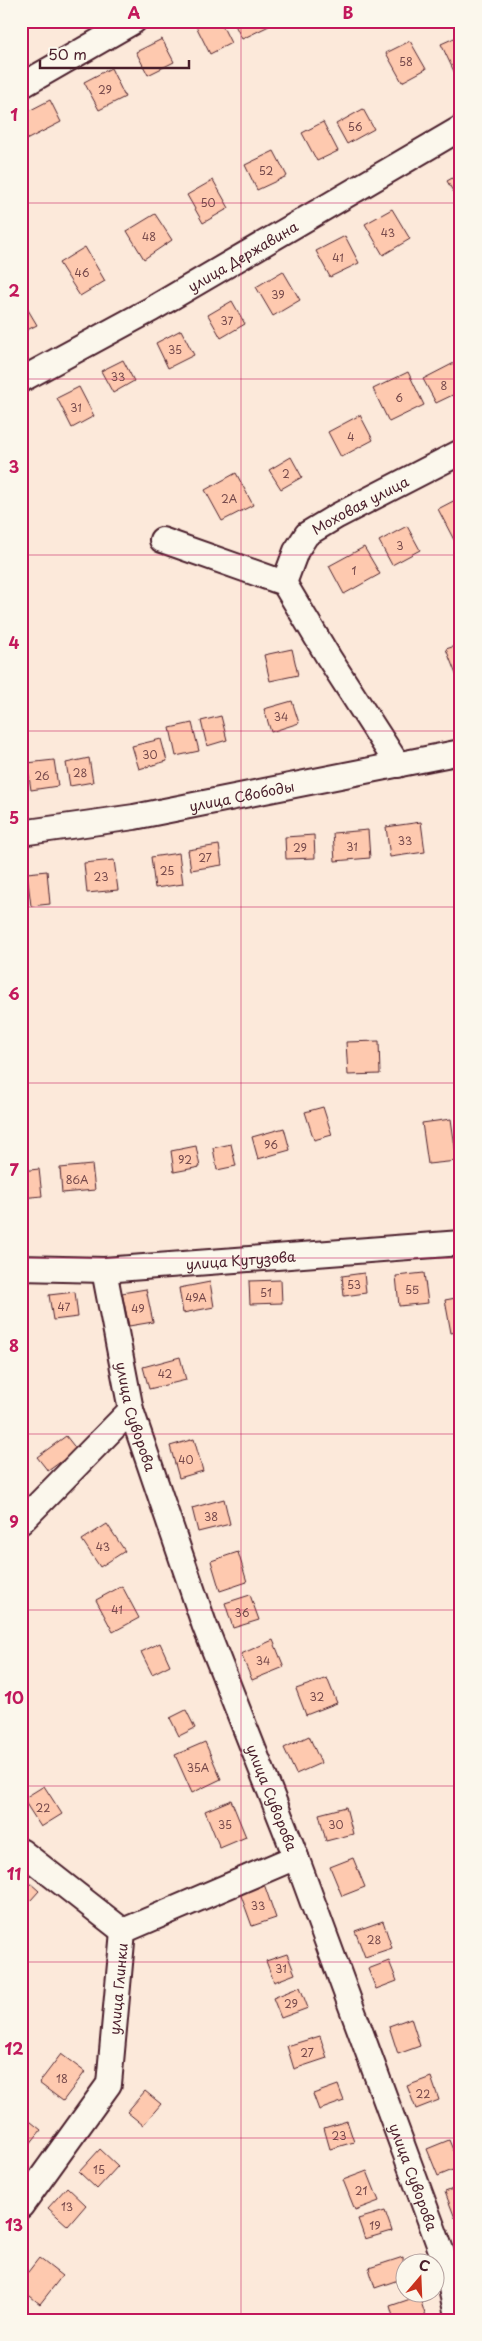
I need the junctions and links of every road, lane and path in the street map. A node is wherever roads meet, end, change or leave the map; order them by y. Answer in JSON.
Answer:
{"nodes":[{"id":1,"x":134,"y":21,"type":"edge"},
{"id":2,"x":21,"y":86,"type":"edge"},
{"id":3,"x":461,"y":128,"type":"edge"},
{"id":4,"x":21,"y":380,"type":"edge"},
{"id":5,"x":461,"y":452,"type":"edge"},
{"id":6,"x":162,"y":540,"type":"dead end"},
{"id":7,"x":284,"y":583,"type":"junction"},
{"id":8,"x":461,"y":752,"type":"edge"},
{"id":9,"x":398,"y":765,"type":"junction"},
{"id":10,"x":21,"y":833,"type":"edge"},
{"id":11,"x":461,"y":1242,"type":"edge"},
{"id":12,"x":21,"y":1268,"type":"edge"},
{"id":13,"x":104,"y":1270,"type":"junction"},
{"id":14,"x":131,"y":1410,"type":"junction"},
{"id":15,"x":21,"y":1522,"type":"edge"},
{"id":16,"x":21,"y":1851,"type":"edge"},
{"id":17,"x":296,"y":1856,"type":"junction"},
{"id":18,"x":123,"y":1932,"type":"junction"},
{"id":19,"x":21,"y":2206,"type":"edge"},
{"id":20,"x":458,"y":2320,"type":"edge"}],
"edges":[{"from":1,"to":2,"type":"street"},
{"from":3,"to":4,"type":"street","name":"улица Державина"},
{"from":5,"to":7,"type":"street","name":"Моховая улица"},
{"from":6,"to":7,"type":"street"},
{"from":7,"to":9,"type":"street"},
{"from":8,"to":9,"type":"street","name":"улица Свободы"},
{"from":9,"to":10,"type":"street","name":"улица Свободы"},
{"from":11,"to":13,"type":"street","name":"улица Кутузова"},
{"from":12,"to":13,"type":"street","name":"улица Кутузова"},
{"from":13,"to":14,"type":"street","name":"улица Суворова"},
{"from":14,"to":15,"type":"street"},
{"from":14,"to":17,"type":"street","name":"улица Суворова"},
{"from":16,"to":18,"type":"street"},
{"from":17,"to":18,"type":"street","name":"улица Глинки"},
{"from":17,"to":20,"type":"street","name":"улица Суворова"},
{"from":18,"to":19,"type":"street","name":"улица Глинки"}]}
